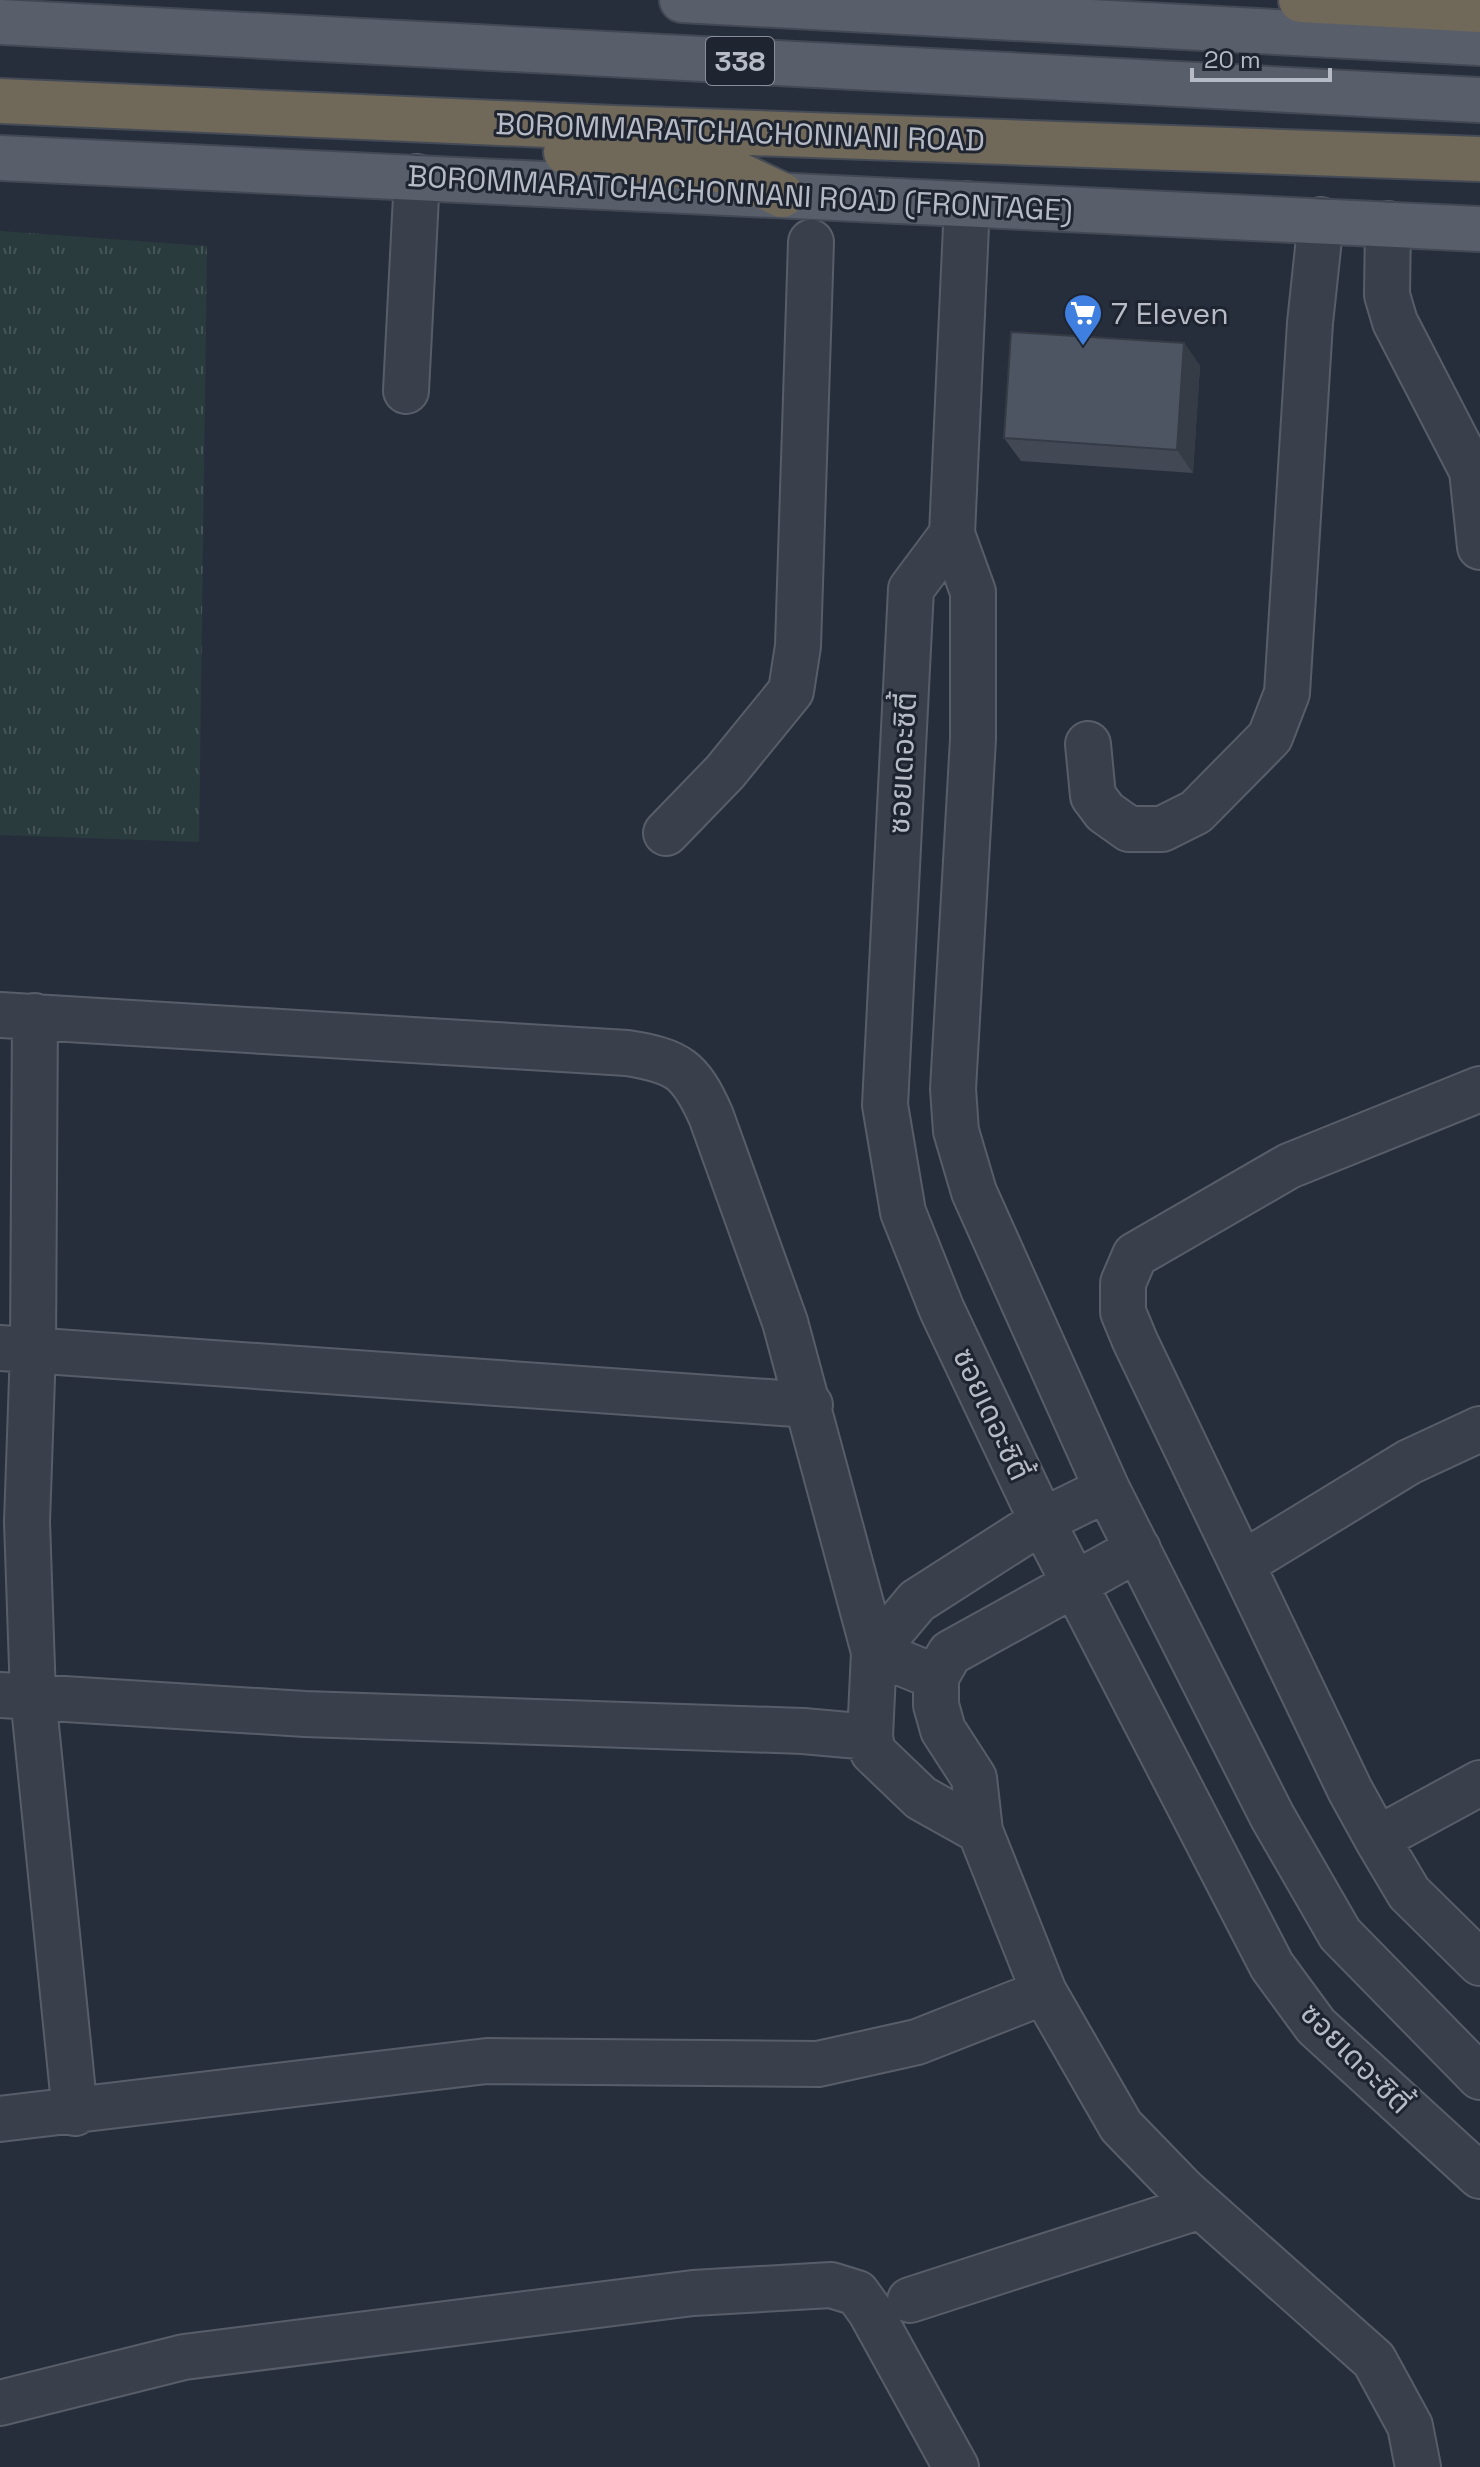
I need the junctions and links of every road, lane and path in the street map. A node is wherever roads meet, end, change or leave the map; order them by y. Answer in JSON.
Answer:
{"nodes":[{"id":1,"x":682,"y":0,"type":"edge"},
{"id":2,"x":1301,"y":0,"type":"edge"},
{"id":3,"x":1480,"y":10,"type":"edge"},
{"id":4,"x":0,"y":22,"type":"edge"},
{"id":5,"x":1480,"y":43,"type":"edge"},
{"id":6,"x":1480,"y":100,"type":"edge"},
{"id":7,"x":0,"y":101,"type":"edge"},
{"id":8,"x":86,"y":105,"type":"junction"},
{"id":9,"x":0,"y":158,"type":"edge"},
{"id":10,"x":1480,"y":159,"type":"edge"},
{"id":11,"x":417,"y":177,"type":"junction"},
{"id":12,"x":782,"y":195,"type":"junction"},
{"id":13,"x":967,"y":204,"type":"junction"},
{"id":14,"x":1321,"y":220,"type":"junction"},
{"id":15,"x":1388,"y":224,"type":"junction"},
{"id":16,"x":1480,"y":229,"type":"edge"},
{"id":17,"x":811,"y":242,"type":"dead end"},
{"id":18,"x":406,"y":391,"type":"dead end"},
{"id":19,"x":952,"y":534,"type":"junction"},
{"id":20,"x":1480,"y":547,"type":"edge"},
{"id":21,"x":905,"y":714,"type":"junction"},
{"id":22,"x":973,"y":716,"type":"junction"},
{"id":23,"x":1088,"y":744,"type":"dead end"},
{"id":24,"x":666,"y":833,"type":"dead end"},
{"id":25,"x":18,"y":1016,"type":"edge"},
{"id":26,"x":1480,"y":1089,"type":"edge"},
{"id":27,"x":16,"y":1349,"type":"edge"},
{"id":28,"x":810,"y":1405,"type":"junction"},
{"id":29,"x":1480,"y":1429,"type":"edge"},
{"id":30,"x":1107,"y":1489,"type":"junction"},
{"id":31,"x":1042,"y":1521,"type":"junction"},
{"id":32,"x":1138,"y":1549,"type":"junction"},
{"id":33,"x":1242,"y":1564,"type":"junction"},
{"id":34,"x":1074,"y":1582,"type":"junction"},
{"id":35,"x":874,"y":1652,"type":"junction"},
{"id":36,"x":936,"y":1677,"type":"junction"},
{"id":37,"x":17,"y":1696,"type":"edge"},
{"id":38,"x":870,"y":1737,"type":"junction"},
{"id":39,"x":1480,"y":1783,"type":"edge"},
{"id":40,"x":980,"y":1831,"type":"junction"},
{"id":41,"x":1377,"y":1839,"type":"junction"},
{"id":42,"x":1480,"y":1963,"type":"edge"},
{"id":43,"x":1044,"y":1992,"type":"junction"},
{"id":44,"x":1480,"y":2077,"type":"edge"},
{"id":45,"x":75,"y":2113,"type":"junction"},
{"id":46,"x":2,"y":2120,"type":"edge"},
{"id":47,"x":1480,"y":2176,"type":"edge"},
{"id":48,"x":1201,"y":2206,"type":"junction"},
{"id":49,"x":910,"y":2300,"type":"dead end"},
{"id":50,"x":0,"y":2403,"type":"edge"},
{"id":51,"x":956,"y":2467,"type":"edge"},
{"id":52,"x":1418,"y":2467,"type":"edge"}],
"edges":[{"from":1,"to":5,"type":"main road","number":"338"},
{"from":2,"to":3,"type":"highway"},
{"from":4,"to":6,"type":"main road","number":"338"},
{"from":7,"to":8,"type":"highway","name":"BOROMMARATCHACHONNANI ROAD"},
{"from":8,"to":10,"type":"highway","name":"BOROMMARATCHACHONNANI ROAD"},
{"from":8,"to":12,"type":"highway"},
{"from":9,"to":11,"type":"main road","name":"BOROMMARATCHACHONNANI ROAD (FRONTAGE)"},
{"from":11,"to":12,"type":"main road","name":"BOROMMARATCHACHONNANI ROAD (FRONTAGE)"},
{"from":11,"to":18,"type":"street"},
{"from":12,"to":13,"type":"main road","name":"BOROMMARATCHACHONNANI ROAD (FRONTAGE)"},
{"from":13,"to":14,"type":"main road","name":"BOROMMARATCHACHONNANI ROAD (FRONTAGE)"},
{"from":13,"to":19,"type":"street"},
{"from":14,"to":15,"type":"main road","name":"BOROMMARATCHACHONNANI ROAD (FRONTAGE)"},
{"from":14,"to":23,"type":"street"},
{"from":15,"to":16,"type":"main road","name":"BOROMMARATCHACHONNANI ROAD (FRONTAGE)"},
{"from":15,"to":20,"type":"street"},
{"from":17,"to":24,"type":"street"},
{"from":19,"to":21,"type":"street","name":"ซอยเดอะซิตี้"},
{"from":19,"to":22,"type":"street"},
{"from":21,"to":22,"type":"street"},
{"from":21,"to":31,"type":"street","name":"ซอยเดอะซิตี้"},
{"from":22,"to":30,"type":"street"},
{"from":25,"to":27,"type":"street"},
{"from":25,"to":28,"type":"street"},
{"from":26,"to":33,"type":"street"},
{"from":27,"to":28,"type":"street"},
{"from":27,"to":37,"type":"street"},
{"from":28,"to":35,"type":"street"},
{"from":29,"to":33,"type":"street"},
{"from":30,"to":31,"type":"street"},
{"from":30,"to":32,"type":"street"},
{"from":31,"to":34,"type":"street","name":"ซอยเดอะซิตี้"},
{"from":31,"to":35,"type":"street"},
{"from":32,"to":34,"type":"street"},
{"from":32,"to":44,"type":"street"},
{"from":33,"to":41,"type":"street"},
{"from":34,"to":36,"type":"street"},
{"from":34,"to":47,"type":"street","name":"ซอยเดอะซิตี้"},
{"from":35,"to":36,"type":"street"},
{"from":35,"to":38,"type":"street"},
{"from":36,"to":40,"type":"street"},
{"from":37,"to":38,"type":"street"},
{"from":37,"to":45,"type":"street"},
{"from":38,"to":40,"type":"street"},
{"from":39,"to":41,"type":"street"},
{"from":40,"to":43,"type":"street"},
{"from":41,"to":42,"type":"street"},
{"from":43,"to":45,"type":"street"},
{"from":43,"to":48,"type":"street"},
{"from":45,"to":46,"type":"street"},
{"from":48,"to":49,"type":"street"},
{"from":48,"to":52,"type":"street"},
{"from":50,"to":51,"type":"street"}]}
